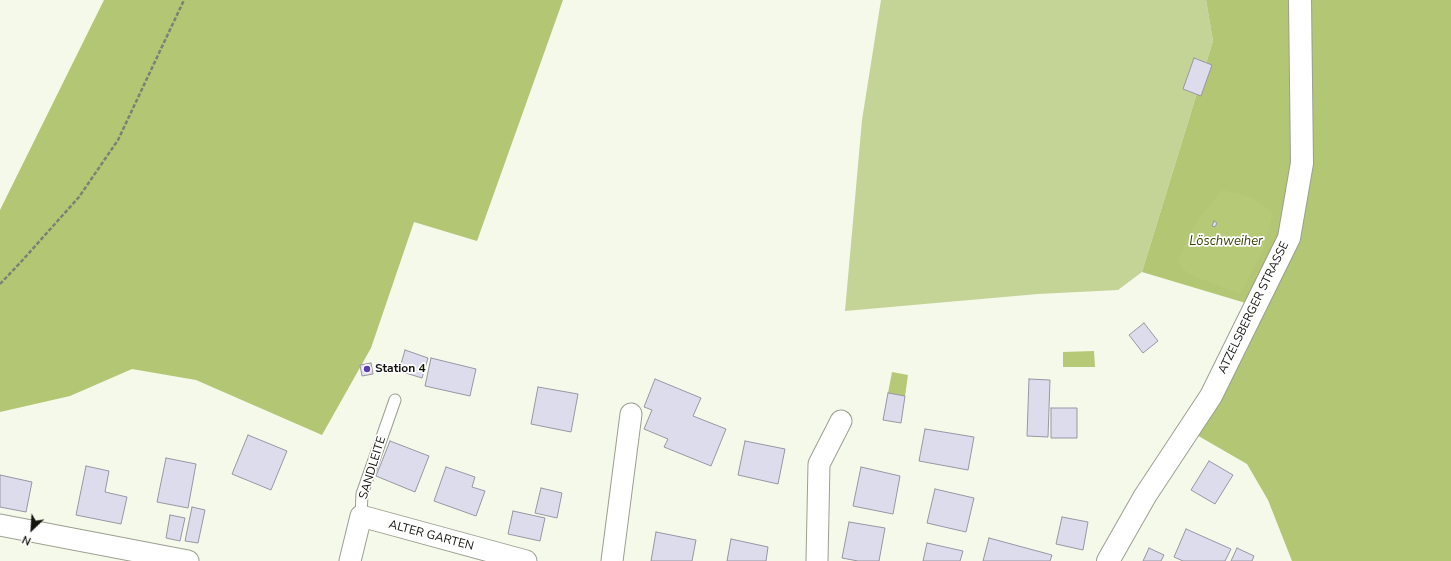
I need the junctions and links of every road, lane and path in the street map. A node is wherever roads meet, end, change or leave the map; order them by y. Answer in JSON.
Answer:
{"nodes":[{"id":1,"x":184,"y":0,"type":"edge"},
{"id":2,"x":1300,"y":0,"type":"edge"},
{"id":3,"x":0,"y":284,"type":"edge"},
{"id":4,"x":395,"y":400,"type":"dead end"},
{"id":5,"x":631,"y":414,"type":"dead end"},
{"id":6,"x":842,"y":421,"type":"dead end"},
{"id":7,"x":361,"y":516,"type":"junction"},
{"id":8,"x":0,"y":525,"type":"edge"},
{"id":9,"x":188,"y":561,"type":"edge"},
{"id":10,"x":350,"y":561,"type":"edge"},
{"id":11,"x":526,"y":561,"type":"edge"},
{"id":12,"x":612,"y":561,"type":"edge"},
{"id":13,"x":817,"y":561,"type":"edge"},
{"id":14,"x":1108,"y":561,"type":"edge"}],
"edges":[{"from":1,"to":3,"type":"path"},
{"from":2,"to":14,"type":"street","name":"ATZELSBERGER STRASSE"},
{"from":4,"to":7,"type":"lane","name":"SANDLEITE"},
{"from":5,"to":12,"type":"street"},
{"from":6,"to":13,"type":"street"},
{"from":7,"to":10,"type":"street","name":"SANDLEITE"},
{"from":7,"to":11,"type":"street","name":"ALTER GARTEN"},
{"from":8,"to":9,"type":"street"}]}
